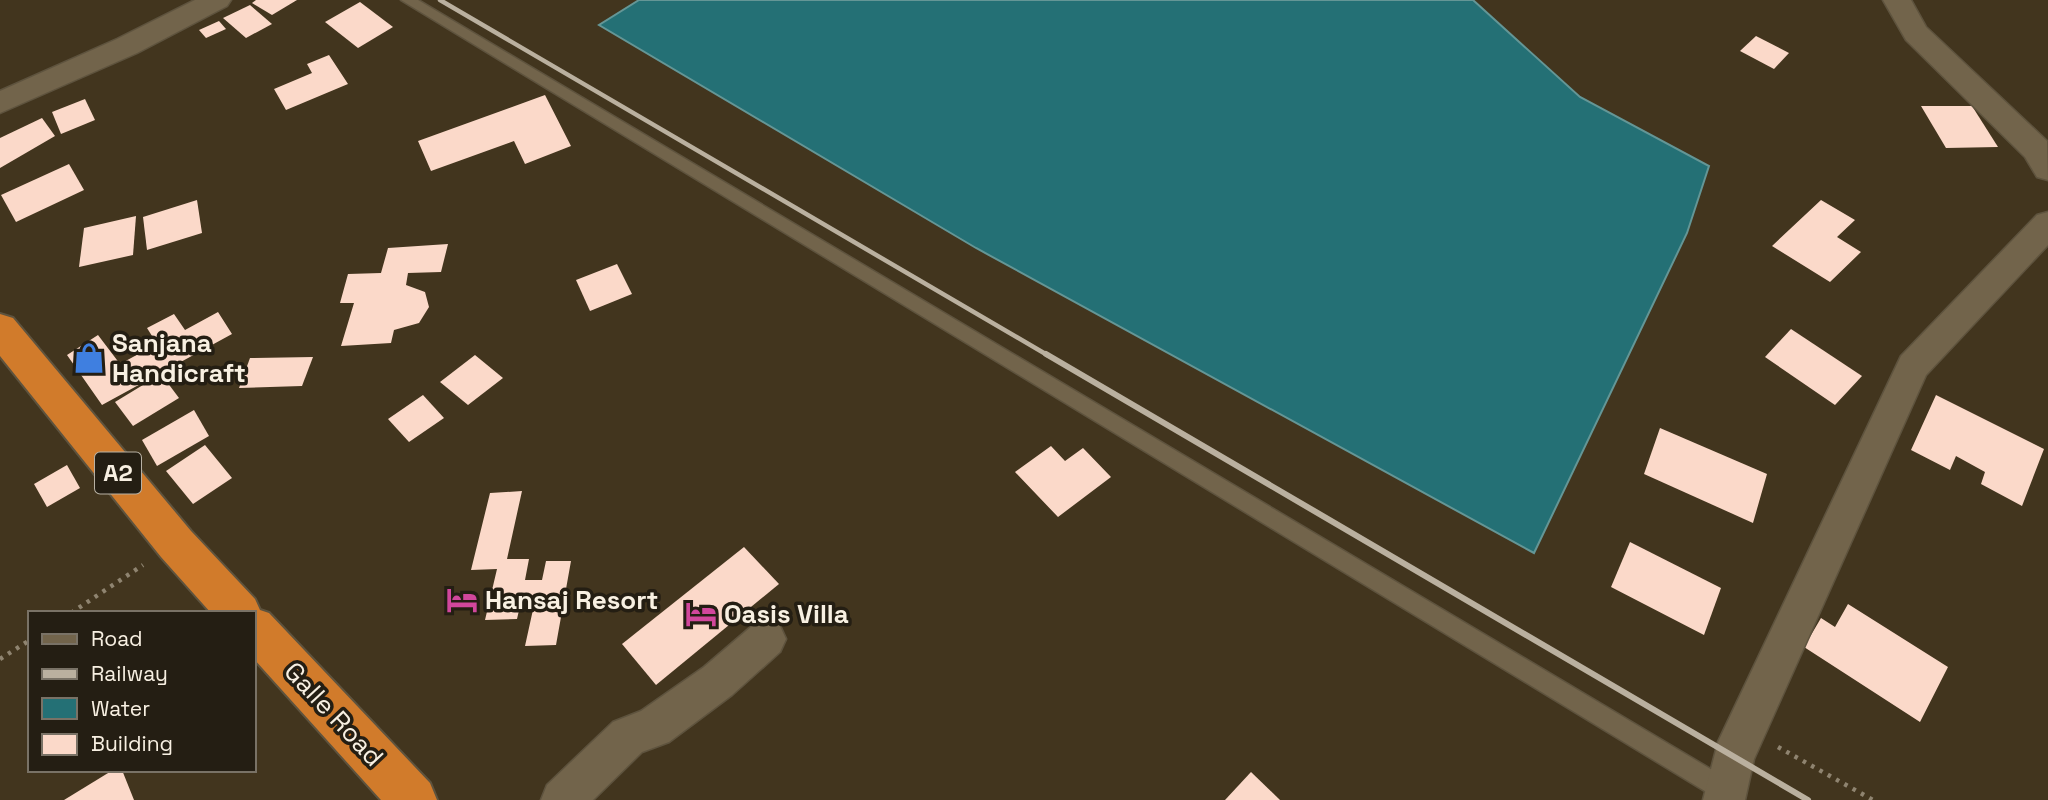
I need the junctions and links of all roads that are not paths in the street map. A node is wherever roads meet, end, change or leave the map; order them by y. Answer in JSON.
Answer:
{"nodes":[{"id":1,"x":216,"y":0,"type":"edge"},
{"id":2,"x":408,"y":0,"type":"edge"},
{"id":3,"x":1897,"y":0,"type":"edge"},
{"id":4,"x":0,"y":103,"type":"edge"},
{"id":5,"x":2048,"y":169,"type":"edge"},
{"id":6,"x":2048,"y":224,"type":"edge"},
{"id":7,"x":0,"y":329,"type":"edge"},
{"id":8,"x":238,"y":611,"type":"edge"},
{"id":9,"x":256,"y":630,"type":"edge"},
{"id":10,"x":766,"y":639,"type":"dead end"},
{"id":11,"x":1725,"y":796,"type":"edge"},
{"id":12,"x":414,"y":800,"type":"edge"},
{"id":13,"x":562,"y":800,"type":"edge"}],
"edges":[{"from":1,"to":4,"type":"street"},
{"from":2,"to":11,"type":"lane"},
{"from":3,"to":5,"type":"street"},
{"from":6,"to":11,"type":"street"},
{"from":7,"to":8,"type":"highway","number":"A2"},
{"from":9,"to":12,"type":"highway","name":"Galle Road"},
{"from":10,"to":13,"type":"street"}]}
